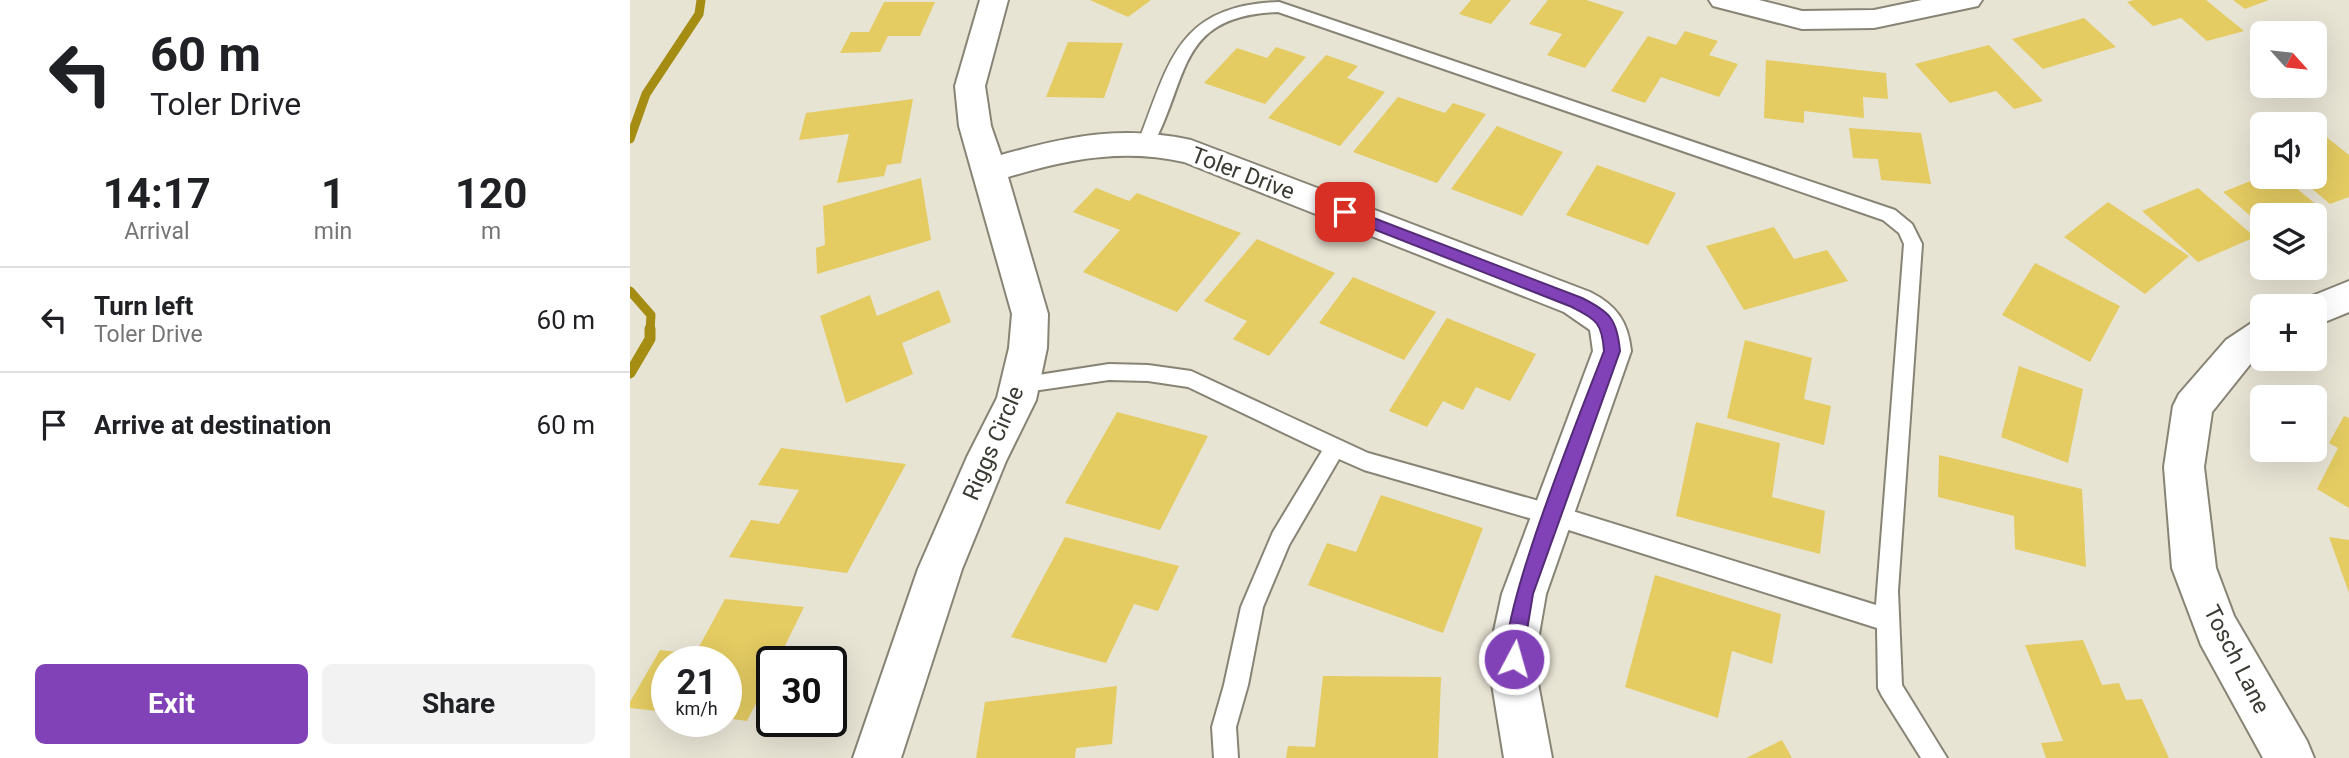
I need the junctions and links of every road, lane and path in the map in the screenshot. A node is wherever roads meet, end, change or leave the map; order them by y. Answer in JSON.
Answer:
{"nodes":[{"id":1,"x":994,"y":0,"type":"edge"},
{"id":2,"x":1723,"y":0,"type":"edge"},
{"id":3,"x":1968,"y":0,"type":"edge"},
{"id":4,"x":1146,"y":143,"type":"junction"},
{"id":5,"x":990,"y":170,"type":"junction"},
{"id":6,"x":2349,"y":296,"type":"edge"},
{"id":7,"x":2327,"y":306,"type":"edge"},
{"id":8,"x":2250,"y":344,"type":"edge"},
{"id":9,"x":1019,"y":385,"type":"junction"},
{"id":10,"x":1335,"y":448,"type":"junction"},
{"id":11,"x":1553,"y":515,"type":"junction"},
{"id":12,"x":1888,"y":621,"type":"junction"},
{"id":13,"x":877,"y":758,"type":"edge"},
{"id":14,"x":1226,"y":758,"type":"edge"},
{"id":15,"x":1528,"y":758,"type":"edge"},
{"id":16,"x":1935,"y":758,"type":"edge"},
{"id":17,"x":2290,"y":758,"type":"edge"}],
"edges":[{"from":1,"to":5,"type":"street","name":"Riggs Circle"},
{"from":2,"to":3,"type":"street"},
{"from":4,"to":5,"type":"street","name":"Toler Drive"},
{"from":4,"to":11,"type":"street","name":"Toler Drive"},
{"from":4,"to":12,"type":"lane"},
{"from":5,"to":9,"type":"street","name":"Riggs Circle"},
{"from":6,"to":7,"type":"street"},
{"from":8,"to":17,"type":"street","name":"Tosch Lane"},
{"from":9,"to":10,"type":"lane"},
{"from":9,"to":13,"type":"street","name":"Riggs Circle"},
{"from":10,"to":11,"type":"lane"},
{"from":10,"to":14,"type":"lane"},
{"from":11,"to":12,"type":"lane"},
{"from":11,"to":15,"type":"street","name":"Toler Drive"},
{"from":12,"to":16,"type":"lane"}]}
